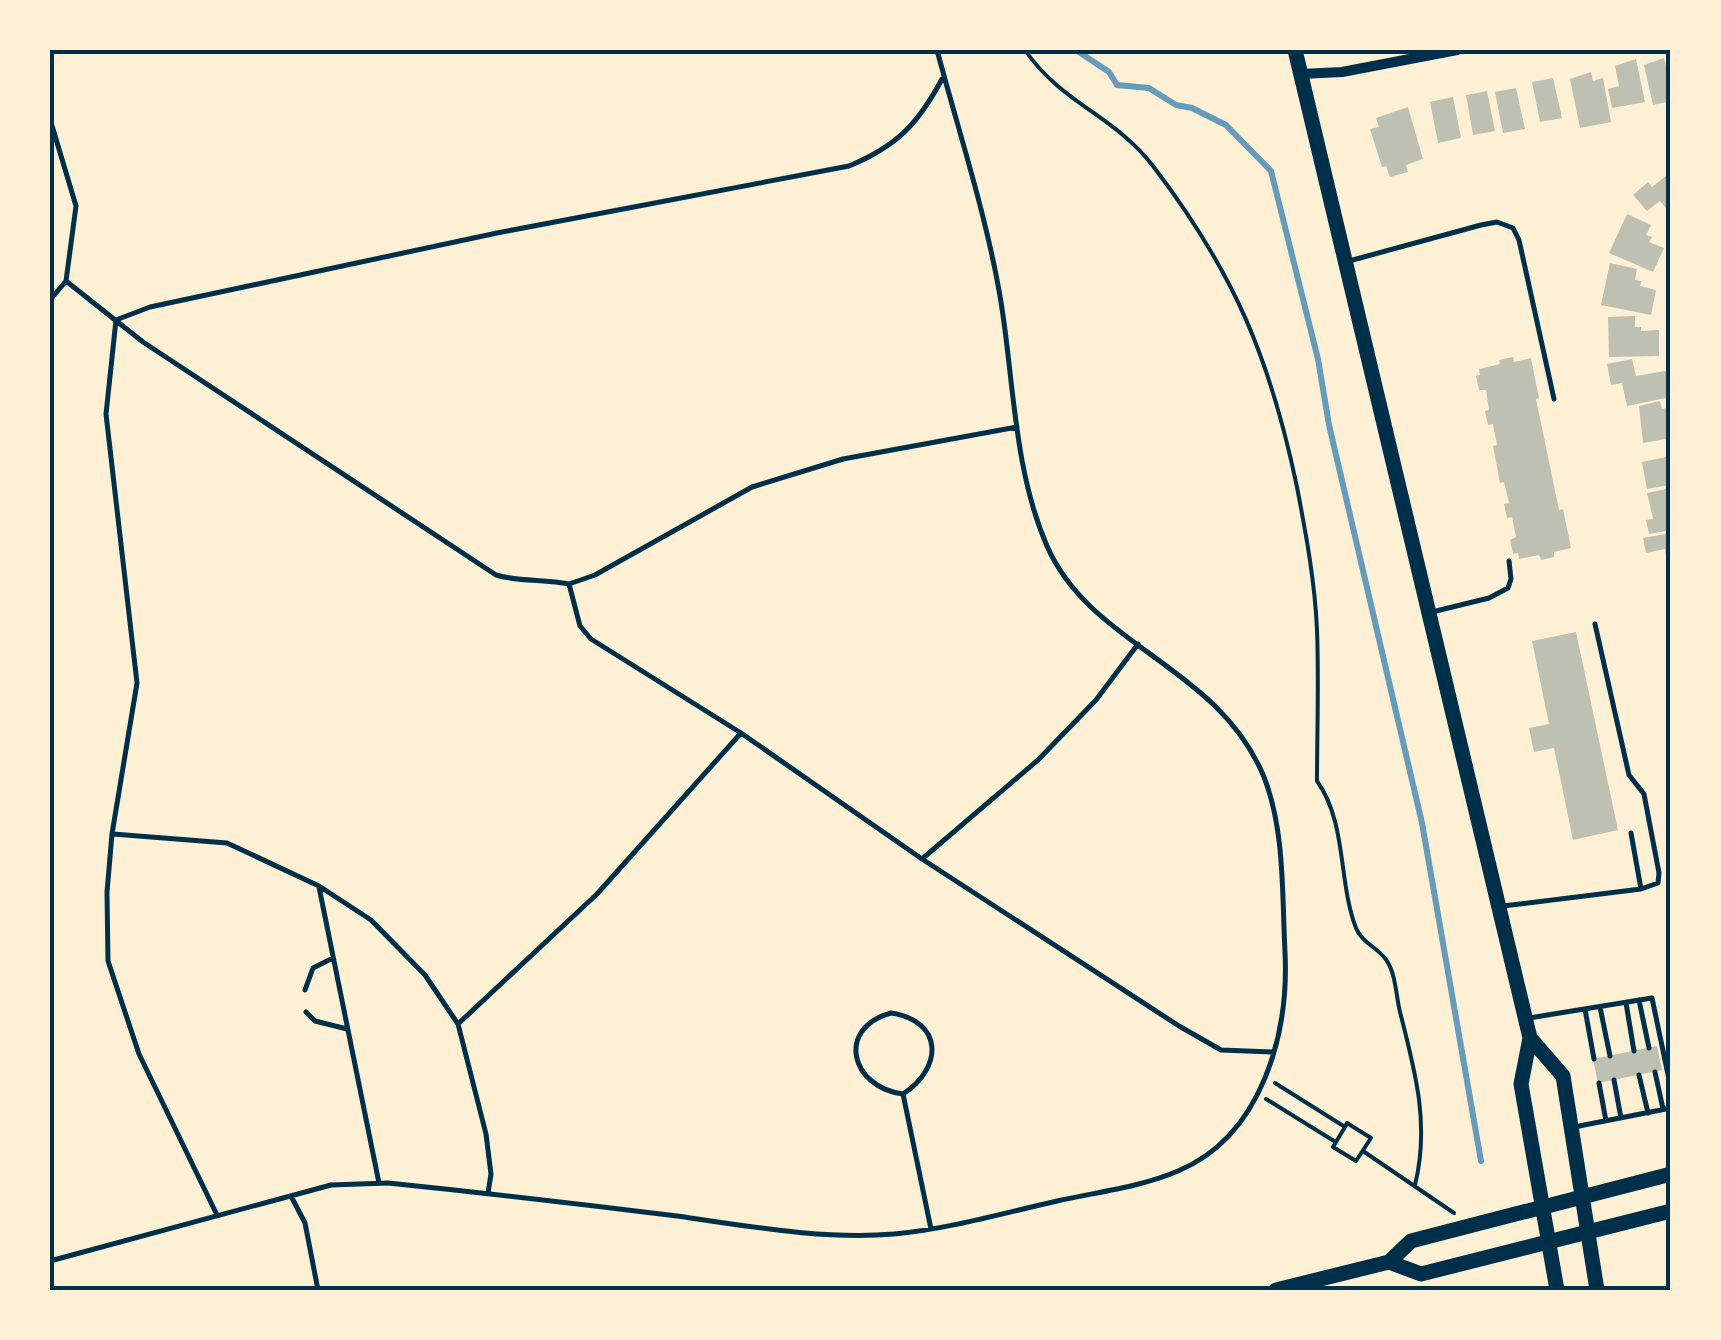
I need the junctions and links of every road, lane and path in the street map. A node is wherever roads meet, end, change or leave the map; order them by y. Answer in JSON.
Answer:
{"nodes":[{"id":1,"x":937,"y":50,"type":"edge"},
{"id":2,"x":1025,"y":50,"type":"edge"},
{"id":3,"x":1295,"y":50,"type":"edge"},
{"id":4,"x":1457,"y":50,"type":"edge"},
{"id":5,"x":1301,"y":74,"type":"junction"},
{"id":6,"x":944,"y":76,"type":"junction"},
{"id":7,"x":50,"y":119,"type":"edge"},
{"id":8,"x":1346,"y":262,"type":"junction"},
{"id":9,"x":66,"y":281,"type":"junction"},
{"id":10,"x":50,"y":300,"type":"edge"},
{"id":11,"x":116,"y":320,"type":"junction"},
{"id":12,"x":1554,"y":399,"type":"dead end"},
{"id":13,"x":1018,"y":427,"type":"junction"},
{"id":14,"x":1509,"y":562,"type":"dead end"},
{"id":15,"x":570,"y":584,"type":"junction"},
{"id":16,"x":1432,"y":612,"type":"junction"},
{"id":17,"x":1595,"y":624,"type":"dead end"},
{"id":18,"x":1138,"y":644,"type":"junction"},
{"id":19,"x":741,"y":733,"type":"junction"},
{"id":20,"x":1630,"y":833,"type":"dead end"},
{"id":21,"x":112,"y":834,"type":"junction"},
{"id":22,"x":922,"y":859,"type":"junction"},
{"id":23,"x":319,"y":886,"type":"junction"},
{"id":24,"x":1641,"y":889,"type":"junction"},
{"id":25,"x":1500,"y":907,"type":"junction"},
{"id":26,"x":333,"y":958,"type":"junction"},
{"id":27,"x":304,"y":990,"type":"dead end"},
{"id":28,"x":1639,"y":1000,"type":"junction"},
{"id":29,"x":1626,"y":1002,"type":"junction"},
{"id":30,"x":1600,"y":1006,"type":"junction"},
{"id":31,"x":1584,"y":1009,"type":"junction"},
{"id":32,"x":306,"y":1012,"type":"dead end"},
{"id":33,"x":1526,"y":1018,"type":"junction"},
{"id":34,"x":458,"y":1024,"type":"junction"},
{"id":35,"x":348,"y":1029,"type":"junction"},
{"id":36,"x":1530,"y":1038,"type":"junction"},
{"id":37,"x":1649,"y":1048,"type":"dead end"},
{"id":38,"x":1634,"y":1051,"type":"dead end"},
{"id":39,"x":1274,"y":1052,"type":"junction"},
{"id":40,"x":1610,"y":1056,"type":"dead end"},
{"id":41,"x":1594,"y":1059,"type":"dead end"},
{"id":42,"x":1654,"y":1072,"type":"dead end"},
{"id":43,"x":1639,"y":1075,"type":"dead end"},
{"id":44,"x":1266,"y":1078,"type":"junction"},
{"id":45,"x":1614,"y":1080,"type":"dead end"},
{"id":46,"x":1599,"y":1083,"type":"dead end"},
{"id":47,"x":1671,"y":1088,"type":"edge"},
{"id":48,"x":904,"y":1094,"type":"junction"},
{"id":49,"x":1257,"y":1094,"type":"junction"},
{"id":50,"x":1667,"y":1108,"type":"edge"},
{"id":51,"x":1648,"y":1112,"type":"junction"},
{"id":52,"x":1621,"y":1118,"type":"junction"},
{"id":53,"x":1606,"y":1121,"type":"junction"},
{"id":54,"x":1345,"y":1127,"type":"junction"},
{"id":55,"x":1572,"y":1128,"type":"junction"},
{"id":56,"x":1336,"y":1142,"type":"junction"},
{"id":57,"x":1363,"y":1150,"type":"junction"},
{"id":58,"x":1671,"y":1174,"type":"edge"},
{"id":59,"x":378,"y":1184,"type":"junction"},
{"id":60,"x":1415,"y":1185,"type":"junction"},
{"id":61,"x":488,"y":1193,"type":"junction"},
{"id":62,"x":291,"y":1196,"type":"junction"},
{"id":63,"x":1582,"y":1198,"type":"junction"},
{"id":64,"x":1543,"y":1208,"type":"junction"},
{"id":65,"x":1671,"y":1211,"type":"edge"},
{"id":66,"x":217,"y":1215,"type":"junction"},
{"id":67,"x":931,"y":1229,"type":"junction"},
{"id":68,"x":1458,"y":1230,"type":"junction"},
{"id":69,"x":1588,"y":1233,"type":"junction"},
{"id":70,"x":1548,"y":1243,"type":"junction"},
{"id":71,"x":50,"y":1261,"type":"edge"},
{"id":72,"x":1389,"y":1262,"type":"junction"},
{"id":73,"x":318,"y":1290,"type":"edge"},
{"id":74,"x":1276,"y":1290,"type":"edge"},
{"id":75,"x":1556,"y":1290,"type":"edge"},
{"id":76,"x":1598,"y":1290,"type":"edge"}],
"edges":[{"from":1,"to":6,"type":"lane"},
{"from":2,"to":60,"type":"path"},
{"from":3,"to":5,"type":"main road"},
{"from":4,"to":5,"type":"street"},
{"from":5,"to":8,"type":"main road"},
{"from":6,"to":11,"type":"lane"},
{"from":6,"to":13,"type":"lane"},
{"from":7,"to":9,"type":"lane"},
{"from":8,"to":12,"type":"lane"},
{"from":8,"to":16,"type":"main road"},
{"from":9,"to":10,"type":"lane"},
{"from":9,"to":11,"type":"lane"},
{"from":11,"to":15,"type":"lane"},
{"from":11,"to":21,"type":"lane"},
{"from":13,"to":15,"type":"lane"},
{"from":13,"to":18,"type":"lane"},
{"from":14,"to":16,"type":"lane"},
{"from":15,"to":19,"type":"lane"},
{"from":16,"to":25,"type":"main road"},
{"from":17,"to":24,"type":"lane"},
{"from":18,"to":22,"type":"lane"},
{"from":18,"to":39,"type":"lane"},
{"from":19,"to":22,"type":"lane"},
{"from":19,"to":34,"type":"lane"},
{"from":20,"to":24,"type":"lane"},
{"from":21,"to":23,"type":"lane"},
{"from":21,"to":66,"type":"lane"},
{"from":22,"to":39,"type":"lane"},
{"from":23,"to":26,"type":"lane"},
{"from":23,"to":34,"type":"lane"},
{"from":24,"to":25,"type":"lane"},
{"from":25,"to":33,"type":"main road"},
{"from":26,"to":27,"type":"lane"},
{"from":26,"to":35,"type":"lane"},
{"from":28,"to":29,"type":"lane"},
{"from":28,"to":37,"type":"lane"},
{"from":28,"to":47,"type":"lane"},
{"from":29,"to":30,"type":"lane"},
{"from":29,"to":38,"type":"lane"},
{"from":30,"to":31,"type":"lane"},
{"from":30,"to":40,"type":"lane"},
{"from":31,"to":33,"type":"lane"},
{"from":31,"to":41,"type":"lane"},
{"from":32,"to":35,"type":"lane"},
{"from":33,"to":36,"type":"main road"},
{"from":34,"to":61,"type":"lane"},
{"from":35,"to":59,"type":"lane"},
{"from":36,"to":55,"type":"main road"},
{"from":36,"to":64,"type":"main road"},
{"from":39,"to":44,"type":"lane"},
{"from":42,"to":50,"type":"lane"},
{"from":43,"to":51,"type":"lane"},
{"from":44,"to":49,"type":"lane"},
{"from":44,"to":54,"type":"path"},
{"from":45,"to":52,"type":"lane"},
{"from":46,"to":53,"type":"lane"},
{"from":48,"to":48,"type":"lane"},
{"from":48,"to":67,"type":"lane"},
{"from":49,"to":56,"type":"path"},
{"from":49,"to":67,"type":"lane"},
{"from":50,"to":51,"type":"lane"},
{"from":51,"to":52,"type":"lane"},
{"from":52,"to":53,"type":"lane"},
{"from":53,"to":55,"type":"lane"},
{"from":54,"to":56,"type":"path"},
{"from":54,"to":57,"type":"path"},
{"from":55,"to":63,"type":"main road"},
{"from":56,"to":57,"type":"path"},
{"from":57,"to":60,"type":"path"},
{"from":58,"to":63,"type":"main road"},
{"from":59,"to":61,"type":"lane"},
{"from":59,"to":62,"type":"lane"},
{"from":60,"to":68,"type":"path"},
{"from":61,"to":67,"type":"lane"},
{"from":62,"to":66,"type":"lane"},
{"from":62,"to":73,"type":"lane"},
{"from":63,"to":64,"type":"main road"},
{"from":63,"to":69,"type":"main road"},
{"from":64,"to":68,"type":"main road"},
{"from":64,"to":70,"type":"main road"},
{"from":65,"to":69,"type":"main road"},
{"from":66,"to":71,"type":"lane"},
{"from":68,"to":72,"type":"main road"},
{"from":69,"to":70,"type":"main road"},
{"from":69,"to":76,"type":"main road"},
{"from":70,"to":72,"type":"main road"},
{"from":70,"to":75,"type":"main road"},
{"from":72,"to":74,"type":"main road"}]}
